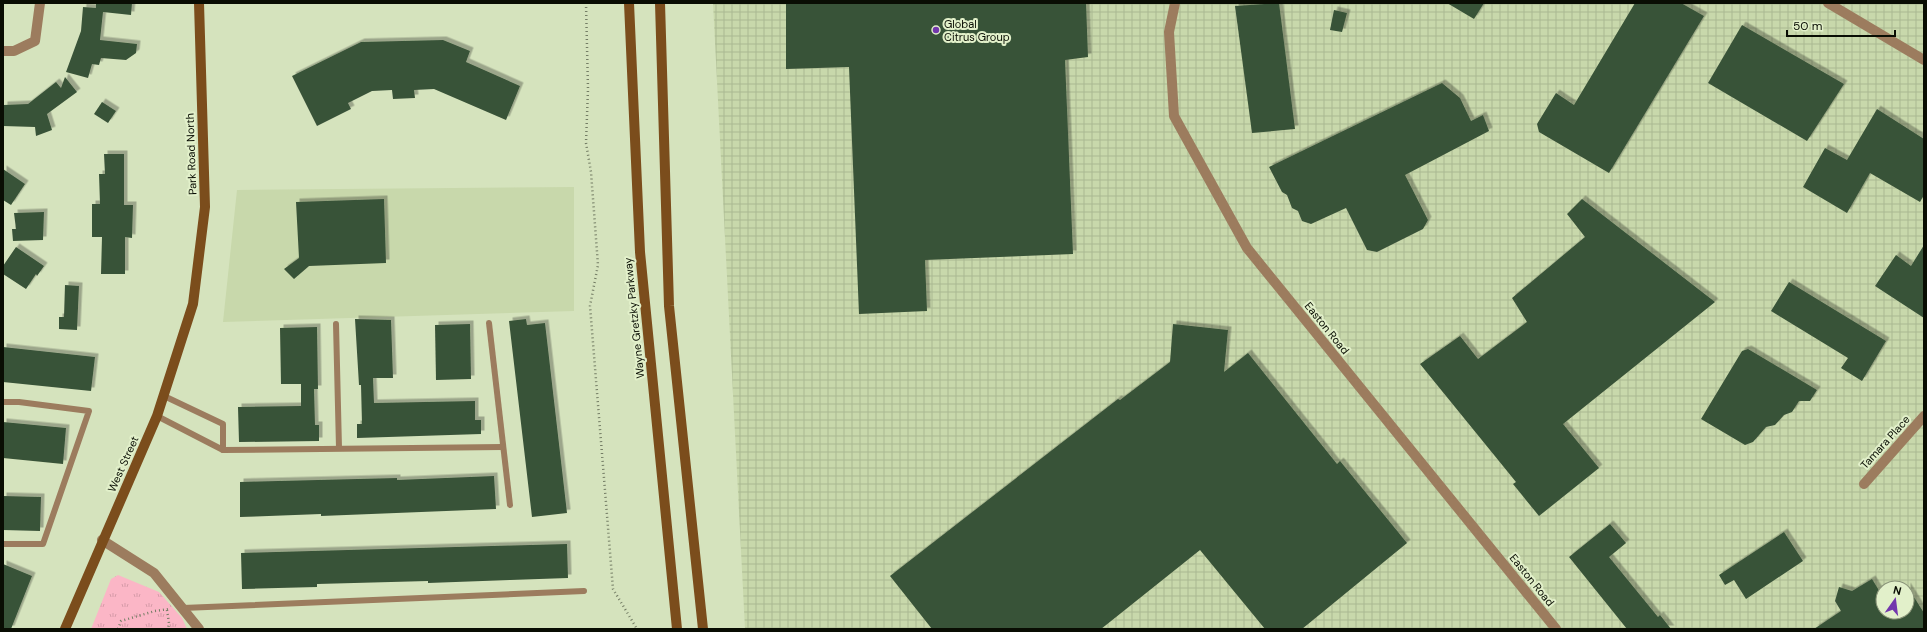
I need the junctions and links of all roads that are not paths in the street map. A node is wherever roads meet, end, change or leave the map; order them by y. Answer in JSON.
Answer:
{"nodes":[{"id":1,"x":40,"y":3,"type":"edge"},
{"id":2,"x":199,"y":3,"type":"edge"},
{"id":3,"x":629,"y":3,"type":"edge"},
{"id":4,"x":660,"y":3,"type":"edge"},
{"id":5,"x":1175,"y":3,"type":"edge"},
{"id":6,"x":1828,"y":3,"type":"edge"},
{"id":7,"x":3,"y":52,"type":"edge"},
{"id":8,"x":1924,"y":60,"type":"edge"},
{"id":9,"x":192,"y":304,"type":"joint"},
{"id":10,"x":489,"y":323,"type":"dead end"},
{"id":11,"x":336,"y":324,"type":"dead end"},
{"id":12,"x":164,"y":396,"type":"junction"},
{"id":13,"x":3,"y":402,"type":"edge"},
{"id":14,"x":157,"y":416,"type":"junction"},
{"id":15,"x":1924,"y":416,"type":"edge"},
{"id":16,"x":502,"y":447,"type":"junction"},
{"id":17,"x":340,"y":448,"type":"junction"},
{"id":18,"x":223,"y":450,"type":"junction"},
{"id":19,"x":1864,"y":484,"type":"dead end"},
{"id":20,"x":510,"y":505,"type":"dead end"},
{"id":21,"x":102,"y":540,"type":"junction"},
{"id":22,"x":3,"y":544,"type":"edge"},
{"id":23,"x":584,"y":591,"type":"dead end"},
{"id":24,"x":183,"y":608,"type":"junction"},
{"id":25,"x":66,"y":629,"type":"edge"},
{"id":26,"x":199,"y":629,"type":"edge"},
{"id":27,"x":676,"y":629,"type":"edge"},
{"id":28,"x":703,"y":629,"type":"edge"},
{"id":29,"x":1556,"y":629,"type":"edge"}],
"edges":[{"from":1,"to":7,"type":"street"},
{"from":2,"to":9,"type":"main road","name":"Park Road North"},
{"from":3,"to":27,"type":"main road","name":"Wayne Gretzky Parkway"},
{"from":4,"to":28,"type":"main road"},
{"from":5,"to":29,"type":"street","name":"Easton Road"},
{"from":6,"to":8,"type":"street"},
{"from":9,"to":12,"type":"main road","name":"West Street"},
{"from":10,"to":16,"type":"lane"},
{"from":11,"to":17,"type":"lane"},
{"from":12,"to":14,"type":"main road","name":"West Street"},
{"from":12,"to":18,"type":"lane"},
{"from":13,"to":22,"type":"lane"},
{"from":14,"to":18,"type":"lane"},
{"from":14,"to":21,"type":"main road","name":"West Street"},
{"from":15,"to":19,"type":"street","name":"Tamara Place"},
{"from":16,"to":17,"type":"lane"},
{"from":16,"to":20,"type":"lane"},
{"from":17,"to":18,"type":"lane"},
{"from":21,"to":24,"type":"street"},
{"from":21,"to":25,"type":"main road","name":"West Street"},
{"from":23,"to":24,"type":"lane"},
{"from":24,"to":26,"type":"street"}]}
